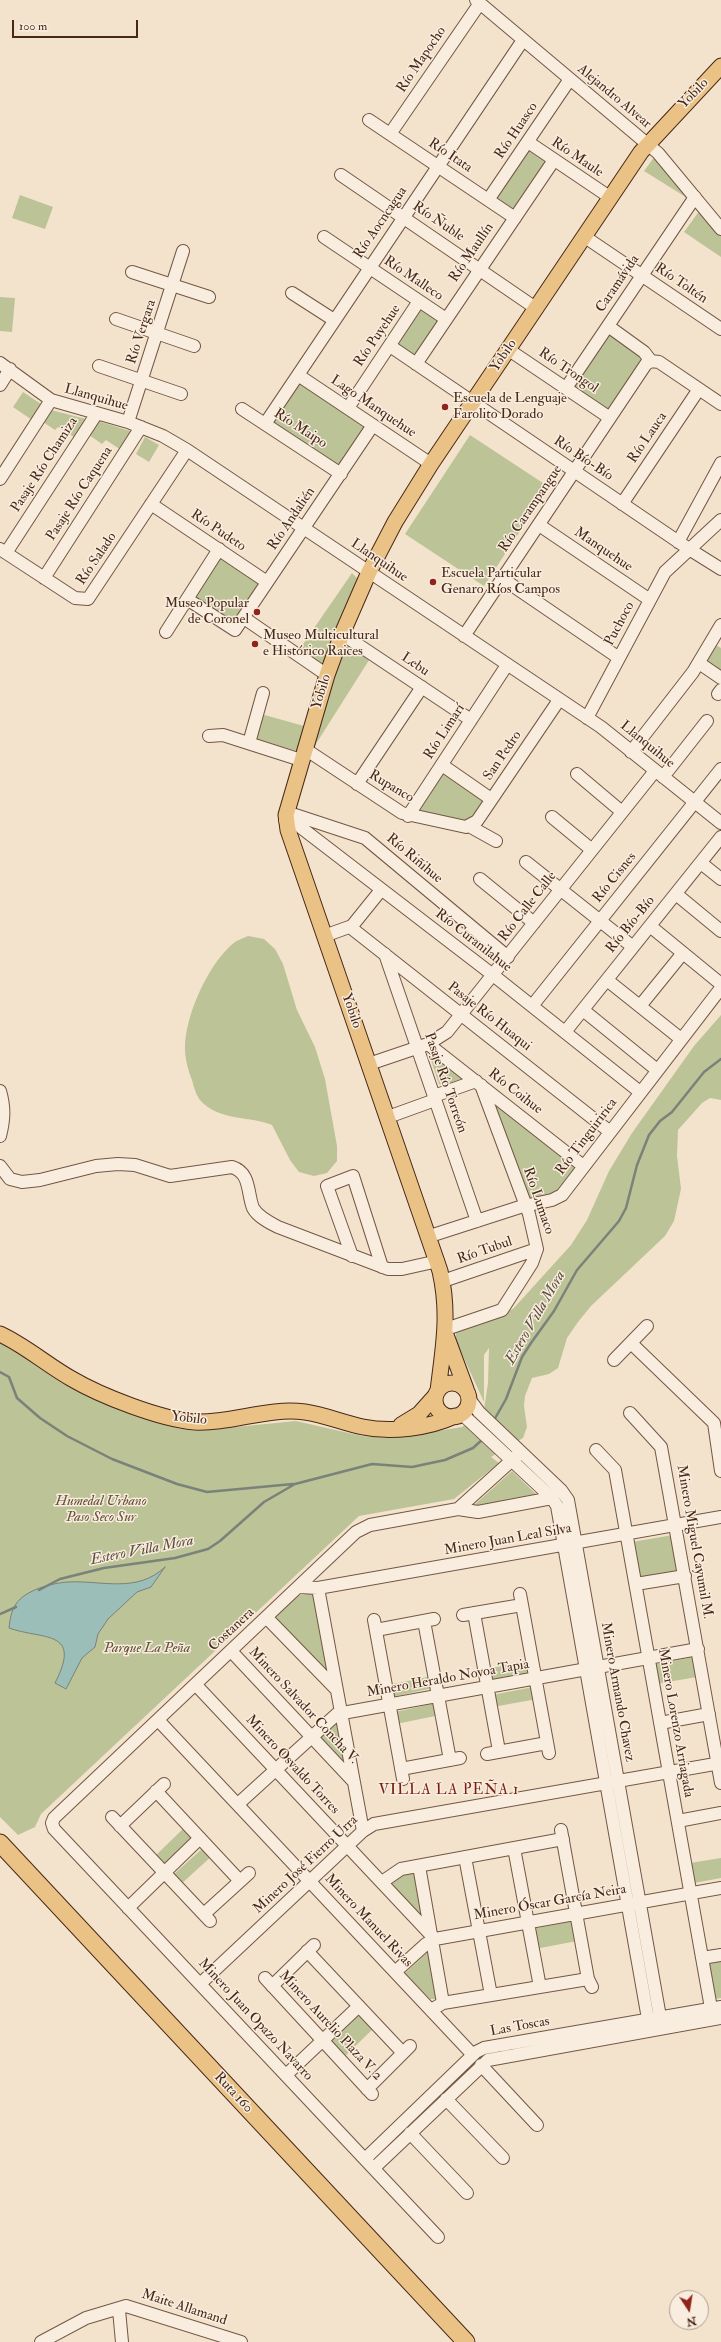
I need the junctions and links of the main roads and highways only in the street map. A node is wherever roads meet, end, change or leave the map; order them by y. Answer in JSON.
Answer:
{"nodes":[{"id":1,"x":721,"y":66,"type":"edge"},
{"id":2,"x":446,"y":1332,"type":"junction"},
{"id":3,"x":0,"y":1334,"type":"edge"},
{"id":4,"x":437,"y":1393,"type":"junction"},
{"id":5,"x":468,"y":1394,"type":"junction"},
{"id":6,"x":467,"y":1416,"type":"junction"},
{"id":7,"x":395,"y":1428,"type":"junction"},
{"id":8,"x":0,"y":1843,"type":"edge"},
{"id":9,"x":0,"y":1860,"type":"edge"},
{"id":10,"x":451,"y":2342,"type":"edge"},
{"id":11,"x":466,"y":2342,"type":"edge"}],
"edges":[{"from":1,"to":2,"type":"main road","name":"Yobilo"},
{"from":2,"to":4,"type":"main road","name":"Yobilo"},
{"from":2,"to":5,"type":"main road","name":"Yobilo"},
{"from":3,"to":7,"type":"main road","name":"Yobilo"},
{"from":4,"to":5,"type":"main road"},
{"from":4,"to":6,"type":"main road","name":"Yobilo"},
{"from":4,"to":7,"type":"main road"},
{"from":5,"to":6,"type":"main road"},
{"from":6,"to":7,"type":"main road","name":"Yobilo"},
{"from":8,"to":11,"type":"highway","name":"Ruta 160"},
{"from":9,"to":10,"type":"highway","name":"Ruta 160"}]}
